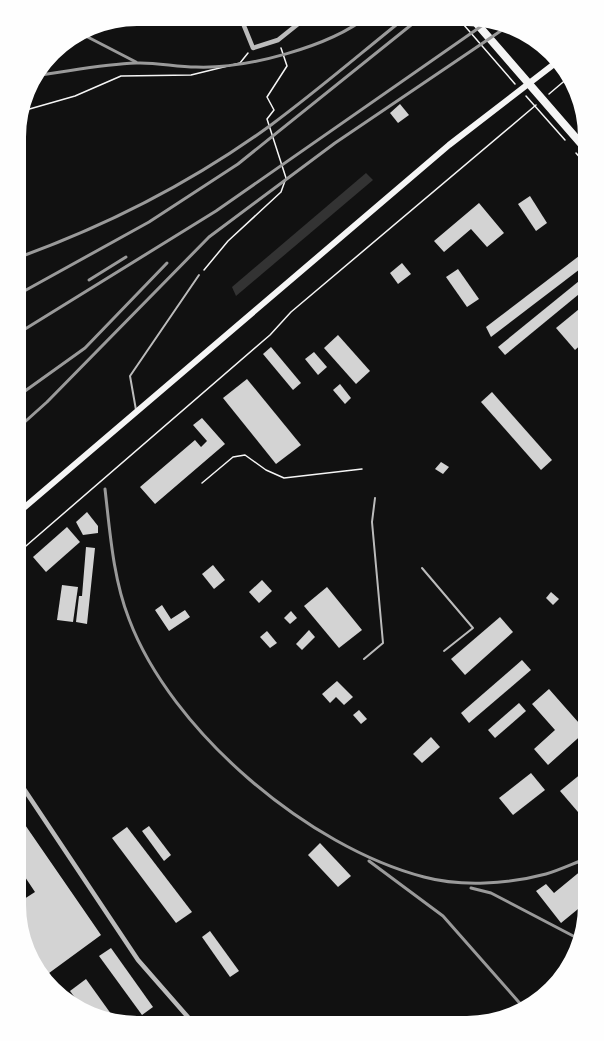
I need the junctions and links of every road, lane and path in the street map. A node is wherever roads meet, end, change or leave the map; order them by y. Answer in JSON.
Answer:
{"nodes":[{"id":1,"x":244,"y":26,"type":"edge"},
{"id":2,"x":296,"y":26,"type":"edge"},
{"id":3,"x":479,"y":26,"type":"edge"},
{"id":4,"x":278,"y":40,"type":"junction"},
{"id":5,"x":253,"y":48,"type":"junction"},
{"id":6,"x":553,"y":66,"type":"edge"},
{"id":7,"x":564,"y":81,"type":"edge"},
{"id":8,"x":29,"y":109,"type":"edge"},
{"id":9,"x":578,"y":140,"type":"edge"},
{"id":10,"x":200,"y":275,"type":"joint"},
{"id":11,"x":137,"y":413,"type":"junction"},
{"id":12,"x":362,"y":469,"type":"dead end"},
{"id":13,"x":202,"y":483,"type":"dead end"},
{"id":14,"x":375,"y":498,"type":"dead end"},
{"id":15,"x":26,"y":506,"type":"edge"},
{"id":16,"x":26,"y":546,"type":"edge"},
{"id":17,"x":422,"y":568,"type":"dead end"},
{"id":18,"x":444,"y":651,"type":"dead end"},
{"id":19,"x":364,"y":659,"type":"dead end"},
{"id":20,"x":26,"y":792,"type":"edge"},
{"id":21,"x":187,"y":1016,"type":"edge"}],
"edges":[{"from":1,"to":5,"type":"street"},
{"from":2,"to":4,"type":"street"},
{"from":3,"to":9,"type":"highway"},
{"from":4,"to":5,"type":"street"},
{"from":4,"to":10,"type":"path"},
{"from":5,"to":8,"type":"path"},
{"from":6,"to":11,"type":"main road"},
{"from":7,"to":16,"type":"path"},
{"from":10,"to":11,"type":"lane"},
{"from":11,"to":15,"type":"main road"},
{"from":12,"to":13,"type":"path"},
{"from":14,"to":19,"type":"lane"},
{"from":17,"to":18,"type":"lane"},
{"from":20,"to":21,"type":"street"}]}
